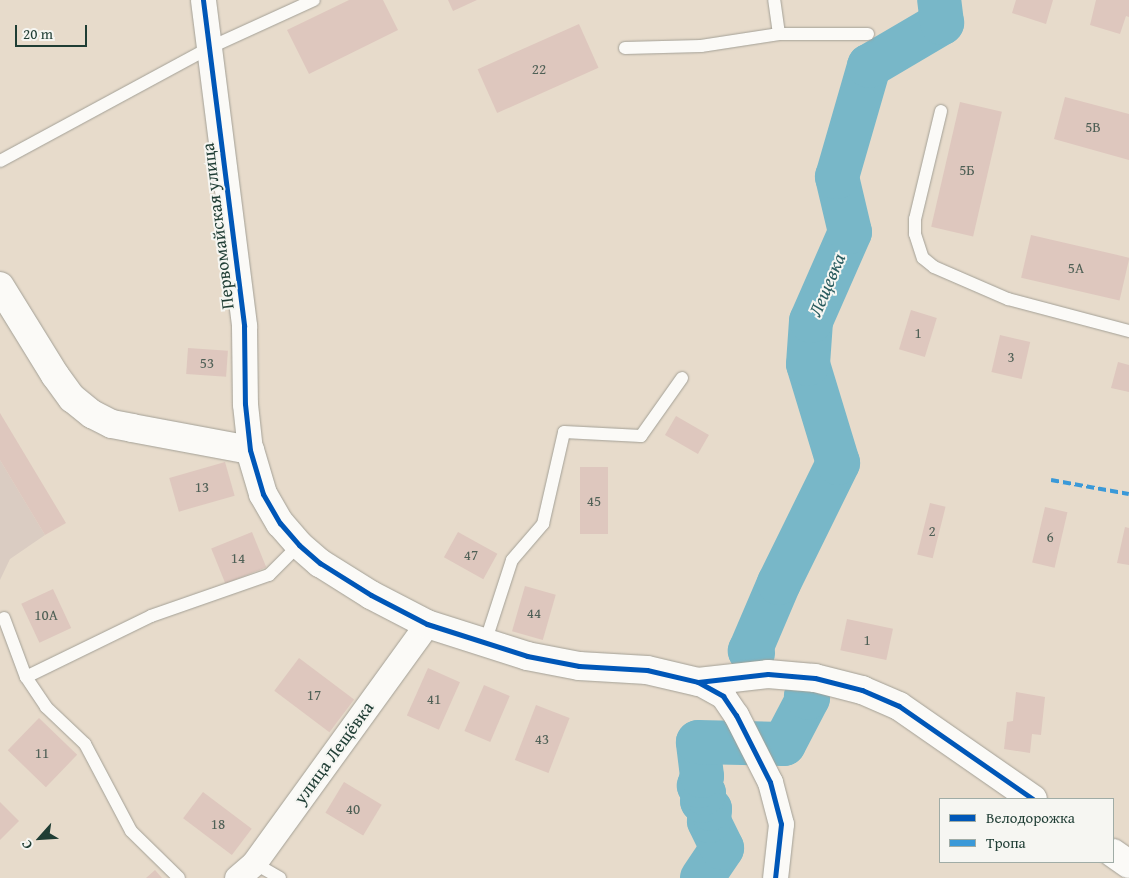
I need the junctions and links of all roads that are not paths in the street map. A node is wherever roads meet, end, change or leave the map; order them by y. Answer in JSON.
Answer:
{"nodes":[{"id":1,"x":203,"y":0,"type":"edge"},
{"id":2,"x":314,"y":0,"type":"edge"},
{"id":3,"x":774,"y":0,"type":"edge"},
{"id":4,"x":779,"y":34,"type":"junction"},
{"id":5,"x":868,"y":34,"type":"dead end"},
{"id":6,"x":210,"y":47,"type":"junction"},
{"id":7,"x":625,"y":48,"type":"dead end"},
{"id":8,"x":941,"y":111,"type":"dead end"},
{"id":9,"x":0,"y":161,"type":"edge"},
{"id":10,"x":0,"y":286,"type":"edge"},
{"id":11,"x":1129,"y":331,"type":"edge"},
{"id":12,"x":682,"y":378,"type":"dead end"},
{"id":13,"x":250,"y":450,"type":"junction"},
{"id":14,"x":299,"y":545,"type":"junction"},
{"id":15,"x":4,"y":618,"type":"dead end"},
{"id":16,"x":427,"y":624,"type":"junction"},
{"id":17,"x":485,"y":642,"type":"junction"},
{"id":18,"x":26,"y":677,"type":"junction"},
{"id":19,"x":698,"y":682,"type":"junction"},
{"id":20,"x":1032,"y":798,"type":"edge"},
{"id":21,"x":1114,"y":854,"type":"edge"},
{"id":22,"x":1129,"y":864,"type":"edge"},
{"id":23,"x":245,"y":870,"type":"edge"},
{"id":24,"x":179,"y":878,"type":"edge"},
{"id":25,"x":280,"y":878,"type":"edge"},
{"id":26,"x":776,"y":878,"type":"edge"}],
"edges":[{"from":1,"to":6,"type":"street","name":"Первомайская улица"},
{"from":2,"to":6,"type":"lane"},
{"from":3,"to":4,"type":"lane"},
{"from":4,"to":5,"type":"lane"},
{"from":4,"to":7,"type":"lane"},
{"from":6,"to":9,"type":"lane"},
{"from":6,"to":13,"type":"street","name":"Первомайская улица"},
{"from":8,"to":11,"type":"lane"},
{"from":10,"to":13,"type":"street"},
{"from":12,"to":17,"type":"lane"},
{"from":13,"to":14,"type":"street"},
{"from":14,"to":16,"type":"street"},
{"from":14,"to":18,"type":"lane"},
{"from":15,"to":18,"type":"lane"},
{"from":16,"to":17,"type":"street"},
{"from":16,"to":23,"type":"street","name":"улица Лещёвка"},
{"from":17,"to":19,"type":"street"},
{"from":18,"to":24,"type":"lane"},
{"from":19,"to":20,"type":"street"},
{"from":19,"to":26,"type":"street"},
{"from":21,"to":22,"type":"street"},
{"from":23,"to":25,"type":"lane"}]}
